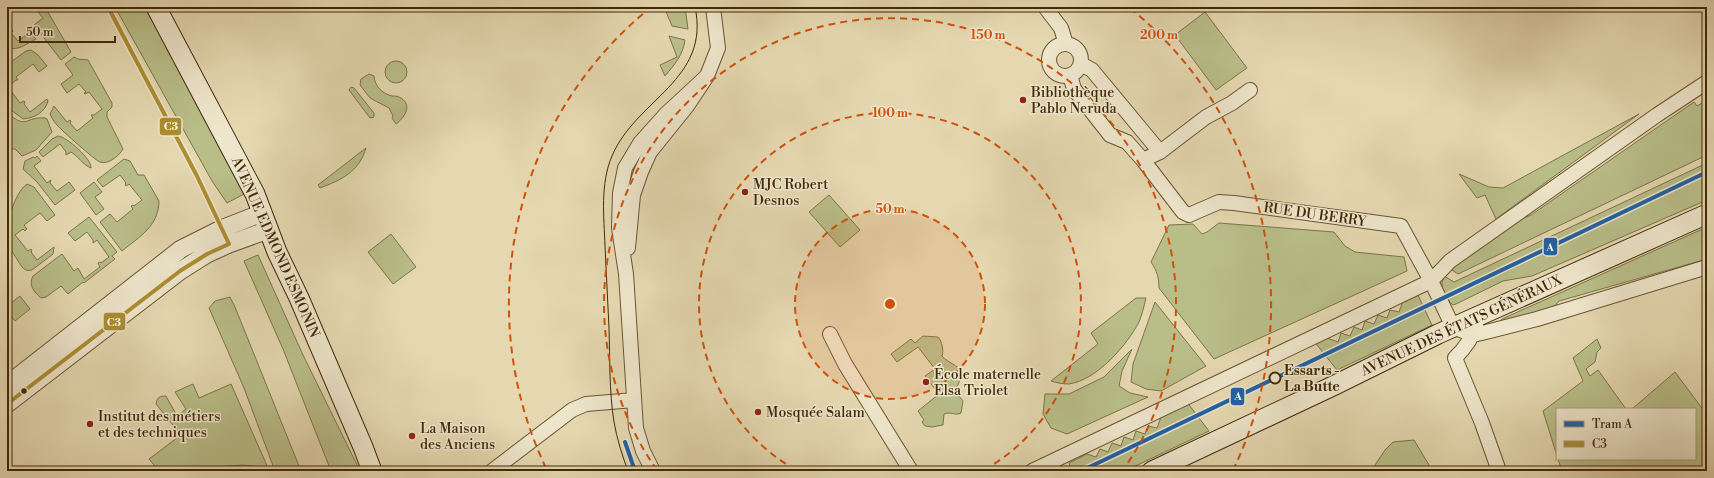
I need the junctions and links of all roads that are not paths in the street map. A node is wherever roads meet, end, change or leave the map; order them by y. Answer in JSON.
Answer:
{"nodes":[{"id":1,"x":156,"y":7,"type":"edge"},
{"id":2,"x":713,"y":7,"type":"edge"},
{"id":3,"x":1045,"y":7,"type":"edge"},
{"id":4,"x":1066,"y":44,"type":"junction"},
{"id":5,"x":1081,"y":64,"type":"junction"},
{"id":6,"x":1070,"y":75,"type":"junction"},
{"id":7,"x":1707,"y":82,"type":"edge"},
{"id":8,"x":1250,"y":90,"type":"dead end"},
{"id":9,"x":1160,"y":152,"type":"junction"},
{"id":10,"x":1144,"y":160,"type":"junction"},
{"id":11,"x":1707,"y":214,"type":"edge"},
{"id":12,"x":265,"y":221,"type":"junction"},
{"id":13,"x":1707,"y":267,"type":"edge"},
{"id":14,"x":1431,"y":281,"type":"junction"},
{"id":15,"x":1481,"y":315,"type":"junction"},
{"id":16,"x":1453,"y":328,"type":"junction"},
{"id":17,"x":830,"y":334,"type":"dead end"},
{"id":18,"x":1473,"y":335,"type":"junction"},
{"id":19,"x":7,"y":385,"type":"edge"},
{"id":20,"x":634,"y":400,"type":"junction"},
{"id":21,"x":7,"y":404,"type":"edge"},
{"id":22,"x":372,"y":471,"type":"edge"},
{"id":23,"x":492,"y":471,"type":"edge"},
{"id":24,"x":653,"y":471,"type":"edge"},
{"id":25,"x":911,"y":471,"type":"edge"},
{"id":26,"x":1032,"y":471,"type":"edge"},
{"id":27,"x":1152,"y":471,"type":"edge"},
{"id":28,"x":1498,"y":471,"type":"edge"}],
"edges":[{"from":1,"to":12,"type":"main road","name":"AVENUE EDMOND ESMONIN"},
{"from":2,"to":20,"type":"street"},
{"from":3,"to":4,"type":"street"},
{"from":4,"to":5,"type":"street"},
{"from":4,"to":6,"type":"street"},
{"from":5,"to":6,"type":"street"},
{"from":5,"to":9,"type":"street"},
{"from":6,"to":10,"type":"street","name":"RUE DU BERRY"},
{"from":7,"to":14,"type":"street"},
{"from":8,"to":9,"type":"street"},
{"from":9,"to":10,"type":"street"},
{"from":10,"to":14,"type":"street","name":"RUE DU BERRY"},
{"from":11,"to":15,"type":"main road","name":"AVENUE DES ÉTATS GÉNÉRAUX"},
{"from":12,"to":19,"type":"street"},
{"from":12,"to":21,"type":"street"},
{"from":12,"to":22,"type":"main road","name":"AVENUE EDMOND ESMONIN"},
{"from":13,"to":18,"type":"street"},
{"from":14,"to":16,"type":"street","name":"RUE DU BERRY"},
{"from":14,"to":26,"type":"street"},
{"from":15,"to":16,"type":"main road","name":"AVENUE DES ÉTATS GÉNÉRAUX"},
{"from":15,"to":18,"type":"street"},
{"from":16,"to":18,"type":"street"},
{"from":16,"to":27,"type":"main road","name":"AVENUE DES ÉTATS GÉNÉRAUX"},
{"from":17,"to":25,"type":"street"},
{"from":18,"to":28,"type":"street"},
{"from":20,"to":23,"type":"street"},
{"from":20,"to":24,"type":"street"}]}
